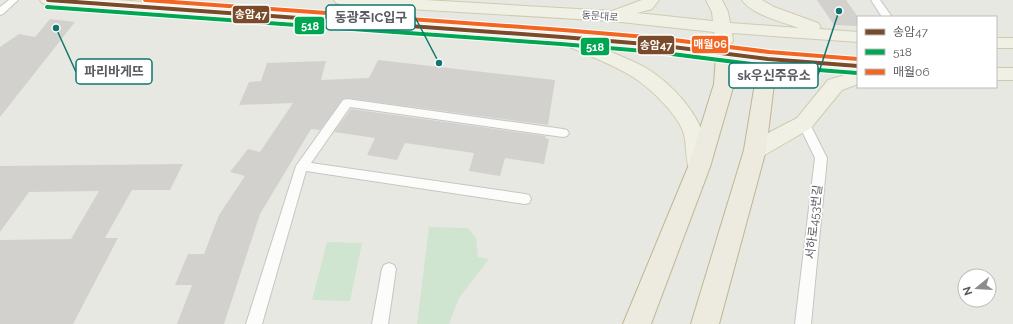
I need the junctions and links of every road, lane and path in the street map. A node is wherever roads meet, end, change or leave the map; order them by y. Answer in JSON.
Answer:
{"nodes":[{"id":1,"x":14,"y":0,"type":"edge"},
{"id":2,"x":48,"y":0,"type":"edge"},
{"id":3,"x":342,"y":0,"type":"edge"},
{"id":4,"x":651,"y":0,"type":"edge"},
{"id":5,"x":714,"y":0,"type":"edge"},
{"id":6,"x":747,"y":0,"type":"edge"},
{"id":7,"x":750,"y":0,"type":"edge"},
{"id":8,"x":875,"y":0,"type":"edge"},
{"id":9,"x":0,"y":12,"type":"edge"},
{"id":10,"x":611,"y":16,"type":"junction"},
{"id":11,"x":886,"y":16,"type":"edge"},
{"id":12,"x":722,"y":28,"type":"junction"},
{"id":13,"x":760,"y":31,"type":"junction"},
{"id":14,"x":836,"y":36,"type":"junction"},
{"id":15,"x":562,"y":37,"type":"junction"},
{"id":16,"x":857,"y":37,"type":"edge"},
{"id":17,"x":997,"y":43,"type":"edge"},
{"id":18,"x":1013,"y":43,"type":"edge"},
{"id":19,"x":725,"y":55,"type":"junction"},
{"id":20,"x":768,"y":59,"type":"junction"},
{"id":21,"x":857,"y":66,"type":"edge"},
{"id":22,"x":997,"y":74,"type":"edge"},
{"id":23,"x":1013,"y":74,"type":"edge"},
{"id":24,"x":857,"y":77,"type":"edge"},
{"id":25,"x":804,"y":123,"type":"junction"},
{"id":26,"x":563,"y":133,"type":"dead end"},
{"id":27,"x":755,"y":150,"type":"junction"},
{"id":28,"x":302,"y":166,"type":"junction"},
{"id":29,"x":699,"y":167,"type":"junction"},
{"id":30,"x":524,"y":198,"type":"dead end"},
{"id":31,"x":389,"y":269,"type":"dead end"},
{"id":32,"x":254,"y":324,"type":"edge"},
{"id":33,"x":380,"y":324,"type":"edge"},
{"id":34,"x":637,"y":324,"type":"edge"},
{"id":35,"x":705,"y":324,"type":"edge"},
{"id":36,"x":803,"y":324,"type":"edge"}],
"edges":[{"from":1,"to":9,"type":"lane"},
{"from":2,"to":15,"type":"main road","name":"동문대로"},
{"from":3,"to":10,"type":"main road","name":"동문대로"},
{"from":4,"to":10,"type":"main road"},
{"from":5,"to":12,"type":"main road"},
{"from":6,"to":13,"type":"main road"},
{"from":7,"to":14,"type":"main road"},
{"from":8,"to":11,"type":"lane"},
{"from":10,"to":12,"type":"main road","name":"동문대로"},
{"from":12,"to":13,"type":"main road","name":"동문대로"},
{"from":12,"to":19,"type":"main road"},
{"from":13,"to":14,"type":"main road","name":"동문대로"},
{"from":13,"to":20,"type":"main road"},
{"from":14,"to":16,"type":"main road","name":"동문대로"},
{"from":15,"to":19,"type":"main road","name":"동문대로"},
{"from":15,"to":29,"type":"main road"},
{"from":17,"to":18,"type":"main road"},
{"from":19,"to":20,"type":"main road","name":"동문대로"},
{"from":19,"to":29,"type":"highway"},
{"from":20,"to":21,"type":"main road","name":"동문대로"},
{"from":20,"to":27,"type":"highway"},
{"from":22,"to":23,"type":"main road"},
{"from":24,"to":25,"type":"main road"},
{"from":25,"to":27,"type":"main road"},
{"from":25,"to":36,"type":"lane","name":"서하로453번길"},
{"from":26,"to":28,"type":"lane"},
{"from":27,"to":35,"type":"highway"},
{"from":28,"to":30,"type":"lane"},
{"from":28,"to":32,"type":"lane"},
{"from":29,"to":34,"type":"highway"},
{"from":31,"to":33,"type":"lane"}]}
